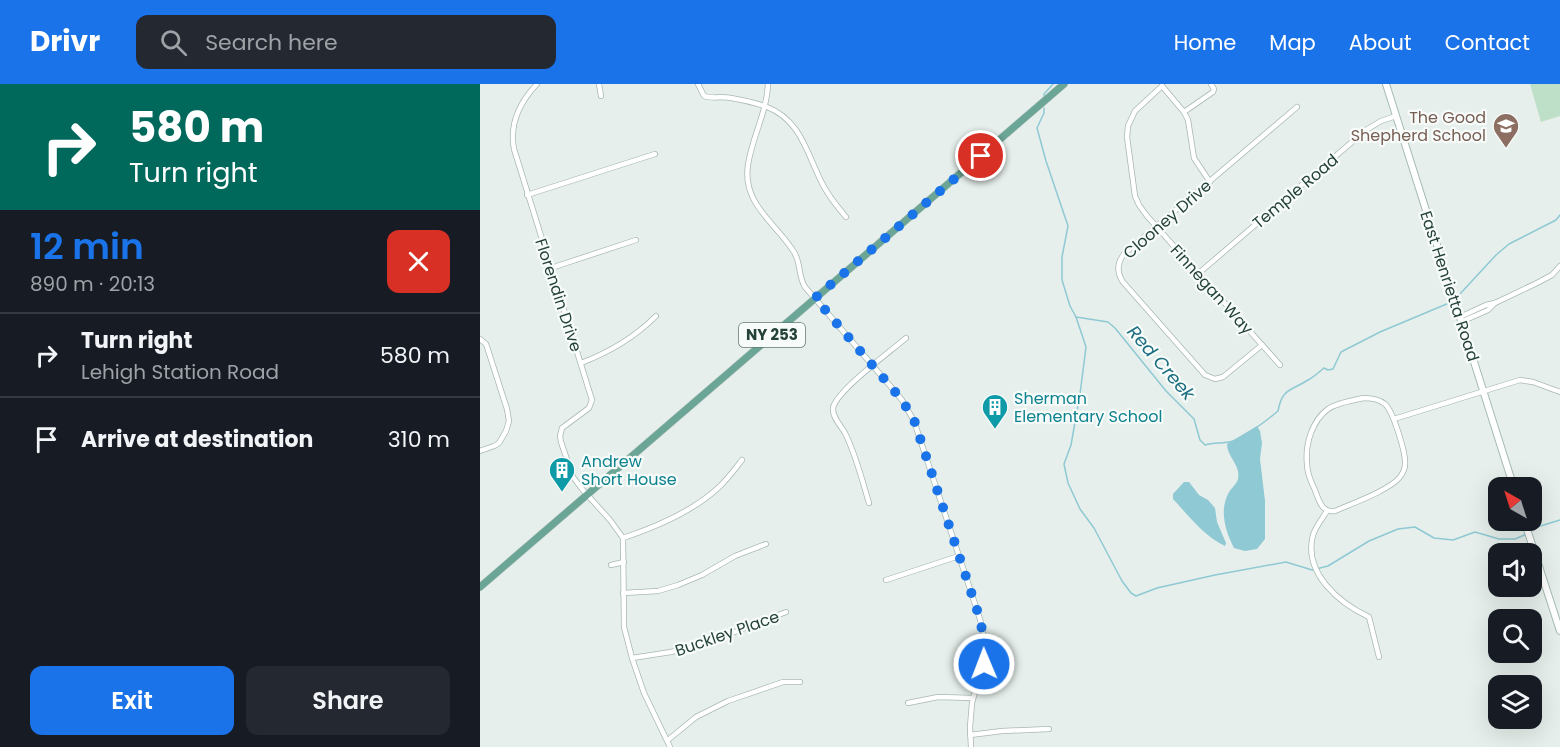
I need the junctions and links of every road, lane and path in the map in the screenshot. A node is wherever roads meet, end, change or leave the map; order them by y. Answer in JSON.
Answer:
{"nodes":[{"id":1,"x":537,"y":84,"type":"edge"},
{"id":2,"x":599,"y":84,"type":"edge"},
{"id":3,"x":698,"y":84,"type":"edge"},
{"id":4,"x":768,"y":84,"type":"edge"},
{"id":5,"x":1064,"y":84,"type":"edge"},
{"id":6,"x":1211,"y":84,"type":"edge"},
{"id":7,"x":1386,"y":84,"type":"edge"},
{"id":8,"x":1161,"y":85,"type":"edge"},
{"id":9,"x":602,"y":96,"type":"dead end"},
{"id":10,"x":765,"y":106,"type":"junction"},
{"id":11,"x":1297,"y":107,"type":"dead end"},
{"id":12,"x":1184,"y":112,"type":"junction"},
{"id":13,"x":1396,"y":116,"type":"junction"},
{"id":14,"x":655,"y":154,"type":"dead end"},
{"id":15,"x":1210,"y":182,"type":"junction"},
{"id":16,"x":528,"y":195,"type":"junction"},
{"id":17,"x":846,"y":217,"type":"dead end"},
{"id":18,"x":1156,"y":226,"type":"junction"},
{"id":19,"x":636,"y":240,"type":"dead end"},
{"id":20,"x":1560,"y":266,"type":"edge"},
{"id":21,"x":551,"y":268,"type":"junction"},
{"id":22,"x":1198,"y":273,"type":"junction"},
{"id":23,"x":815,"y":298,"type":"junction"},
{"id":24,"x":656,"y":316,"type":"dead end"},
{"id":25,"x":1461,"y":319,"type":"junction"},
{"id":26,"x":906,"y":338,"type":"dead end"},
{"id":27,"x":480,"y":339,"type":"edge"},
{"id":28,"x":1262,"y":345,"type":"junction"},
{"id":29,"x":581,"y":363,"type":"junction"},
{"id":30,"x":1280,"y":365,"type":"dead end"},
{"id":31,"x":873,"y":366,"type":"junction"},
{"id":32,"x":1484,"y":391,"type":"junction"},
{"id":33,"x":1560,"y":392,"type":"edge"},
{"id":34,"x":1394,"y":419,"type":"junction"},
{"id":35,"x":480,"y":451,"type":"edge"},
{"id":36,"x":742,"y":460,"type":"dead end"},
{"id":37,"x":1511,"y":477,"type":"edge"},
{"id":38,"x":587,"y":494,"type":"junction"},
{"id":39,"x":869,"y":503,"type":"dead end"},
{"id":40,"x":1327,"y":511,"type":"junction"},
{"id":41,"x":1528,"y":531,"type":"edge"},
{"id":42,"x":623,"y":538,"type":"junction"},
{"id":43,"x":766,"y":544,"type":"dead end"},
{"id":44,"x":959,"y":555,"type":"junction"},
{"id":45,"x":624,"y":562,"type":"junction"},
{"id":46,"x":611,"y":565,"type":"dead end"},
{"id":47,"x":886,"y":580,"type":"dead end"},
{"id":48,"x":480,"y":587,"type":"edge"},
{"id":49,"x":623,"y":593,"type":"junction"},
{"id":50,"x":786,"y":612,"type":"dead end"},
{"id":51,"x":1559,"y":623,"type":"edge"},
{"id":52,"x":1560,"y":631,"type":"edge"},
{"id":53,"x":1379,"y":657,"type":"dead end"},
{"id":54,"x":632,"y":658,"type":"junction"},
{"id":55,"x":800,"y":682,"type":"dead end"},
{"id":56,"x":973,"y":698,"type":"junction"},
{"id":57,"x":908,"y":703,"type":"dead end"},
{"id":58,"x":1049,"y":729,"type":"dead end"},
{"id":59,"x":970,"y":735,"type":"junction"},
{"id":60,"x":668,"y":740,"type":"junction"},
{"id":61,"x":670,"y":747,"type":"edge"},
{"id":62,"x":971,"y":747,"type":"edge"}],
"edges":[{"from":1,"to":16,"type":"street","name":"Florendin Drive"},
{"from":2,"to":9,"type":"street"},
{"from":3,"to":10,"type":"street"},
{"from":4,"to":10,"type":"street"},
{"from":5,"to":23,"type":"main road","number":"NY 253"},
{"from":6,"to":12,"type":"street"},
{"from":7,"to":13,"type":"main road","name":"East Henrietta Road"},
{"from":8,"to":12,"type":"street"},
{"from":8,"to":18,"type":"street","name":"Finnegan Way"},
{"from":10,"to":17,"type":"street"},
{"from":10,"to":23,"type":"street"},
{"from":11,"to":15,"type":"street","name":"Clooney Drive"},
{"from":12,"to":15,"type":"street"},
{"from":13,"to":22,"type":"street","name":"Temple Road"},
{"from":13,"to":25,"type":"main road","name":"East Henrietta Road"},
{"from":14,"to":16,"type":"street"},
{"from":15,"to":18,"type":"street","name":"Clooney Drive"},
{"from":16,"to":21,"type":"street","name":"Florendin Drive"},
{"from":18,"to":22,"type":"street","name":"Finnegan Way"},
{"from":18,"to":28,"type":"street","name":"Clooney Drive"},
{"from":19,"to":21,"type":"street"},
{"from":20,"to":25,"type":"street"},
{"from":21,"to":29,"type":"street","name":"Florendin Drive"},
{"from":22,"to":28,"type":"street","name":"Finnegan Way"},
{"from":23,"to":31,"type":"street"},
{"from":23,"to":38,"type":"main road","number":"NY 253"},
{"from":24,"to":29,"type":"street"},
{"from":25,"to":32,"type":"main road","name":"East Henrietta Road"},
{"from":26,"to":31,"type":"street"},
{"from":27,"to":35,"type":"street"},
{"from":28,"to":30,"type":"street","name":"Finnegan Way"},
{"from":29,"to":38,"type":"street","name":"Florendin Drive"},
{"from":31,"to":39,"type":"street"},
{"from":31,"to":44,"type":"street"},
{"from":32,"to":33,"type":"street"},
{"from":32,"to":34,"type":"street"},
{"from":32,"to":37,"type":"main road","name":"East Henrietta Road"},
{"from":34,"to":40,"type":"street"},
{"from":34,"to":40,"type":"street"},
{"from":36,"to":42,"type":"street"},
{"from":38,"to":42,"type":"street"},
{"from":38,"to":48,"type":"main road","number":"NY 253"},
{"from":40,"to":53,"type":"street"},
{"from":41,"to":51,"type":"main road"},
{"from":42,"to":45,"type":"street"},
{"from":43,"to":49,"type":"street"},
{"from":44,"to":47,"type":"street"},
{"from":44,"to":56,"type":"street"},
{"from":45,"to":46,"type":"street"},
{"from":45,"to":49,"type":"street"},
{"from":49,"to":54,"type":"street"},
{"from":50,"to":54,"type":"street","name":"Buckley Place"},
{"from":51,"to":52,"type":"main road"},
{"from":54,"to":60,"type":"street"},
{"from":55,"to":60,"type":"street"},
{"from":56,"to":57,"type":"street"},
{"from":56,"to":59,"type":"street"},
{"from":58,"to":59,"type":"street"},
{"from":59,"to":62,"type":"street"},
{"from":60,"to":61,"type":"street"}]}
